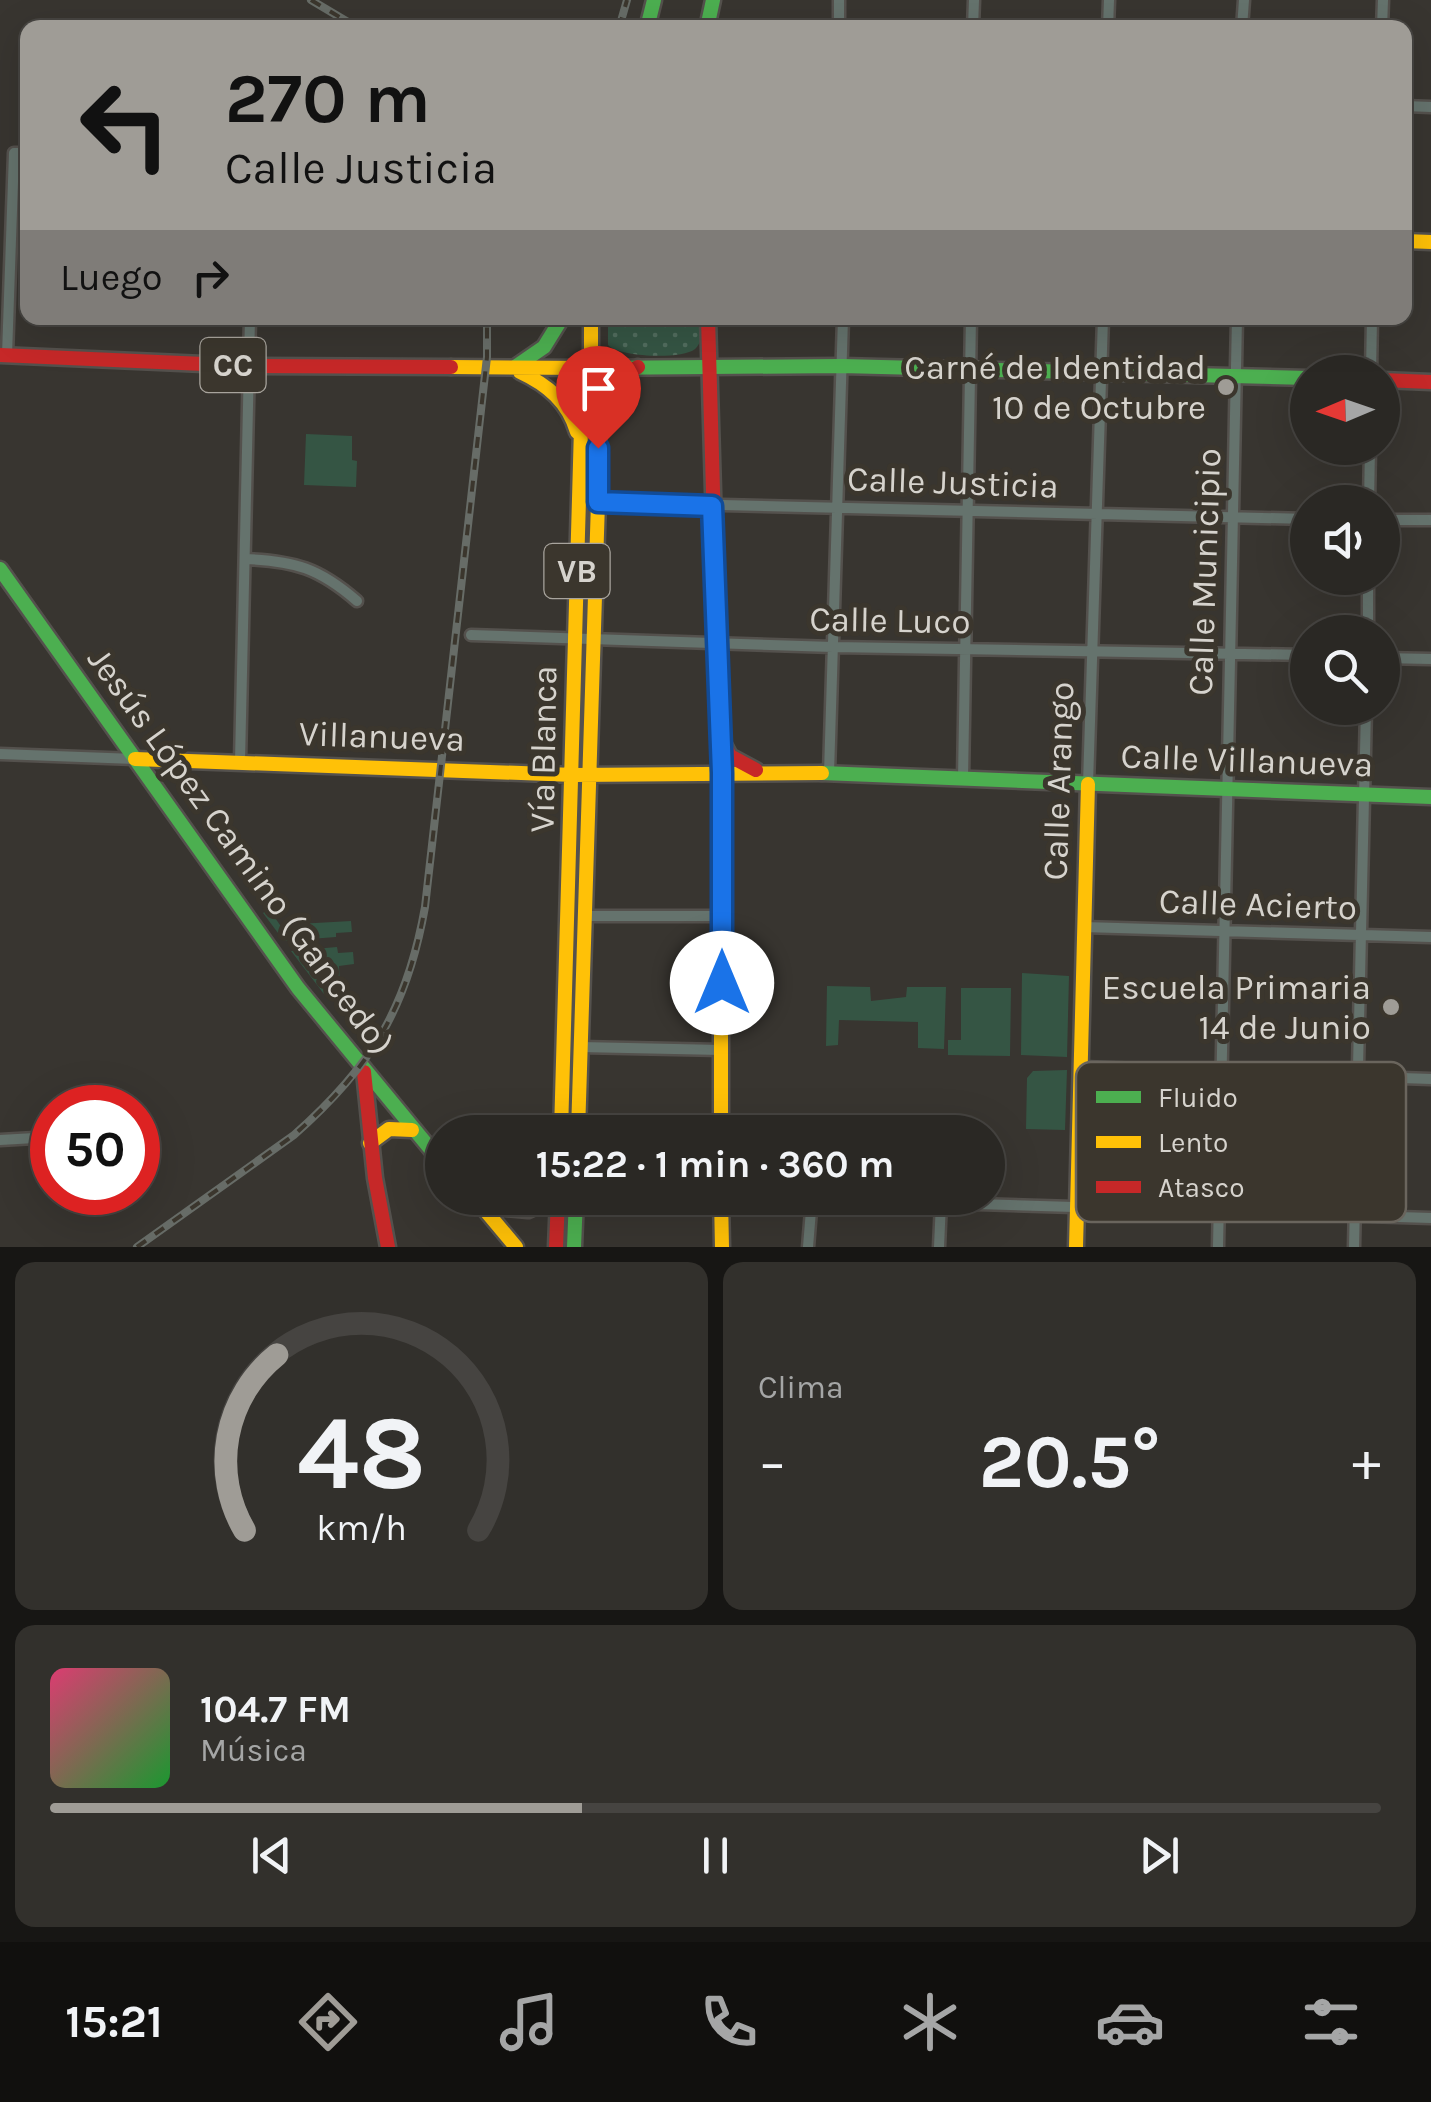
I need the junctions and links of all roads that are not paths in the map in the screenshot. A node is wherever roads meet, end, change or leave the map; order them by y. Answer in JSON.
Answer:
{"nodes":[{"id":1,"x":20,"y":153,"type":"edge"},
{"id":2,"x":250,"y":325,"type":"edge"},
{"id":3,"x":558,"y":325,"type":"edge"},
{"id":4,"x":591,"y":325,"type":"edge"},
{"id":5,"x":708,"y":325,"type":"edge"},
{"id":6,"x":843,"y":325,"type":"edge"},
{"id":7,"x":971,"y":325,"type":"edge"},
{"id":8,"x":1103,"y":325,"type":"edge"},
{"id":9,"x":1237,"y":325,"type":"edge"},
{"id":10,"x":1372,"y":325,"type":"edge"},
{"id":11,"x":1371,"y":355,"type":"edge"},
{"id":12,"x":2,"y":356,"type":"edge"},
{"id":13,"x":710,"y":365,"type":"junction"},
{"id":14,"x":248,"y":366,"type":"junction"},
{"id":15,"x":842,"y":366,"type":"junction"},
{"id":16,"x":638,"y":367,"type":"junction"},
{"id":17,"x":512,"y":368,"type":"junction"},
{"id":18,"x":590,"y":368,"type":"junction"},
{"id":19,"x":970,"y":370,"type":"junction"},
{"id":20,"x":1102,"y":374,"type":"junction"},
{"id":21,"x":1236,"y":376,"type":"junction"},
{"id":22,"x":1290,"y":378,"type":"edge"},
{"id":23,"x":1400,"y":381,"type":"edge"},
{"id":24,"x":1431,"y":382,"type":"edge"},
{"id":25,"x":599,"y":403,"type":"junction"},
{"id":26,"x":580,"y":446,"type":"junction"},
{"id":27,"x":598,"y":502,"type":"junction"},
{"id":28,"x":712,"y":506,"type":"junction"},
{"id":29,"x":838,"y":506,"type":"junction"},
{"id":30,"x":966,"y":512,"type":"junction"},
{"id":31,"x":1096,"y":514,"type":"junction"},
{"id":32,"x":1233,"y":518,"type":"junction"},
{"id":33,"x":1290,"y":519,"type":"edge"},
{"id":34,"x":1400,"y":520,"type":"edge"},
{"id":35,"x":1431,"y":520,"type":"edge"},
{"id":36,"x":245,"y":559,"type":"junction"},
{"id":37,"x":0,"y":569,"type":"edge"},
{"id":38,"x":357,"y":601,"type":"dead end"},
{"id":39,"x":471,"y":636,"type":"dead end"},
{"id":40,"x":576,"y":639,"type":"junction"},
{"id":41,"x":593,"y":640,"type":"junction"},
{"id":42,"x":716,"y":644,"type":"junction"},
{"id":43,"x":833,"y":647,"type":"junction"},
{"id":44,"x":966,"y":649,"type":"junction"},
{"id":45,"x":1092,"y":650,"type":"junction"},
{"id":46,"x":1229,"y":653,"type":"junction"},
{"id":47,"x":1290,"y":655,"type":"edge"},
{"id":48,"x":1400,"y":658,"type":"edge"},
{"id":49,"x":1431,"y":658,"type":"edge"},
{"id":50,"x":1366,"y":725,"type":"edge"},
{"id":51,"x":718,"y":728,"type":"junction"},
{"id":52,"x":0,"y":754,"type":"edge"},
{"id":53,"x":135,"y":759,"type":"junction"},
{"id":54,"x":240,"y":761,"type":"junction"},
{"id":55,"x":761,"y":772,"type":"junction"},
{"id":56,"x":722,"y":773,"type":"junction"},
{"id":57,"x":829,"y":773,"type":"junction"},
{"id":58,"x":582,"y":775,"type":"junction"},
{"id":59,"x":964,"y":778,"type":"junction"},
{"id":60,"x":1088,"y":784,"type":"junction"},
{"id":61,"x":1226,"y":790,"type":"junction"},
{"id":62,"x":1364,"y":795,"type":"junction"},
{"id":63,"x":1431,"y":797,"type":"edge"},
{"id":64,"x":584,"y":916,"type":"junction"},
{"id":65,"x":722,"y":916,"type":"junction"},
{"id":66,"x":1083,"y":927,"type":"junction"},
{"id":67,"x":1225,"y":931,"type":"junction"},
{"id":68,"x":1360,"y":935,"type":"junction"},
{"id":69,"x":1431,"y":937,"type":"edge"},
{"id":70,"x":580,"y":1047,"type":"junction"},
{"id":71,"x":722,"y":1050,"type":"junction"},
{"id":72,"x":1082,"y":1062,"type":"edge"},
{"id":73,"x":1222,"y":1062,"type":"edge"},
{"id":74,"x":1357,"y":1062,"type":"edge"},
{"id":75,"x":364,"y":1072,"type":"junction"},
{"id":76,"x":1406,"y":1078,"type":"edge"},
{"id":77,"x":1431,"y":1079,"type":"edge"},
{"id":78,"x":562,"y":1115,"type":"edge"},
{"id":79,"x":578,"y":1115,"type":"edge"},
{"id":80,"x":721,"y":1115,"type":"edge"},
{"id":81,"x":412,"y":1130,"type":"junction"},
{"id":82,"x":30,"y":1138,"type":"edge"},
{"id":83,"x":0,"y":1140,"type":"edge"},
{"id":84,"x":370,"y":1142,"type":"junction"},
{"id":85,"x":425,"y":1144,"type":"edge"},
{"id":86,"x":1005,"y":1204,"type":"edge"},
{"id":87,"x":1076,"y":1206,"type":"edge"},
{"id":88,"x":490,"y":1215,"type":"edge"},
{"id":89,"x":556,"y":1215,"type":"edge"},
{"id":90,"x":575,"y":1215,"type":"edge"},
{"id":91,"x":721,"y":1215,"type":"edge"},
{"id":92,"x":811,"y":1215,"type":"edge"},
{"id":93,"x":940,"y":1215,"type":"edge"},
{"id":94,"x":1406,"y":1217,"type":"edge"},
{"id":95,"x":1431,"y":1218,"type":"edge"},
{"id":96,"x":1077,"y":1222,"type":"edge"},
{"id":97,"x":388,"y":1247,"type":"edge"},
{"id":98,"x":516,"y":1247,"type":"edge"},
{"id":99,"x":556,"y":1247,"type":"edge"},
{"id":100,"x":574,"y":1247,"type":"edge"},
{"id":101,"x":722,"y":1247,"type":"edge"},
{"id":102,"x":808,"y":1247,"type":"edge"},
{"id":103,"x":939,"y":1247,"type":"edge"},
{"id":104,"x":1076,"y":1247,"type":"edge"}],
"edges":[{"from":1,"to":12,"type":"street"},
{"from":2,"to":14,"type":"street"},
{"from":3,"to":17,"type":"main road"},
{"from":4,"to":18,"type":"main road","name":"Vía Blanca"},
{"from":5,"to":13,"type":"main road"},
{"from":6,"to":15,"type":"street"},
{"from":7,"to":19,"type":"street"},
{"from":8,"to":20,"type":"street","name":"Calle Arango"},
{"from":9,"to":21,"type":"street","name":"Calle Municipio"},
{"from":10,"to":11,"type":"street"},
{"from":12,"to":14,"type":"main road","number":"CC"},
{"from":13,"to":15,"type":"main road"},
{"from":13,"to":16,"type":"main road"},
{"from":13,"to":28,"type":"main road"},
{"from":14,"to":17,"type":"main road","number":"CC"},
{"from":14,"to":36,"type":"street"},
{"from":15,"to":19,"type":"main road"},
{"from":15,"to":29,"type":"street"},
{"from":16,"to":18,"type":"main road"},
{"from":16,"to":25,"type":"main road"},
{"from":17,"to":18,"type":"main road","number":"CC"},
{"from":17,"to":26,"type":"main road"},
{"from":18,"to":25,"type":"main road","name":"Vía Blanca","number":"VB"},
{"from":18,"to":26,"type":"main road","name":"Vía Blanca","number":"VB"},
{"from":19,"to":20,"type":"main road"},
{"from":19,"to":30,"type":"street"},
{"from":20,"to":21,"type":"main road"},
{"from":20,"to":31,"type":"street","name":"Calle Arango"},
{"from":21,"to":22,"type":"main road"},
{"from":21,"to":32,"type":"street","name":"Calle Municipio"},
{"from":23,"to":24,"type":"main road"},
{"from":25,"to":27,"type":"main road","name":"Vía Blanca","number":"VB"},
{"from":26,"to":40,"type":"main road","name":"Vía Blanca","number":"VB"},
{"from":27,"to":28,"type":"street","name":"Calle Justicia"},
{"from":27,"to":41,"type":"main road","name":"Vía Blanca","number":"VB"},
{"from":28,"to":29,"type":"street","name":"Calle Justicia"},
{"from":28,"to":42,"type":"main road"},
{"from":29,"to":30,"type":"street","name":"Calle Justicia"},
{"from":29,"to":43,"type":"street"},
{"from":30,"to":31,"type":"street","name":"Calle Justicia"},
{"from":30,"to":44,"type":"street"},
{"from":31,"to":32,"type":"street","name":"Calle Justicia"},
{"from":31,"to":45,"type":"street","name":"Calle Arango"},
{"from":32,"to":33,"type":"street","name":"Calle Justicia"},
{"from":32,"to":46,"type":"street","name":"Calle Municipio"},
{"from":34,"to":35,"type":"street"},
{"from":36,"to":38,"type":"street"},
{"from":36,"to":54,"type":"street"},
{"from":37,"to":53,"type":"main road","name":"Jesús López Camino (Gancedo)"},
{"from":39,"to":40,"type":"street","name":"Calle Luco"},
{"from":40,"to":41,"type":"street","name":"Calle Luco"},
{"from":40,"to":58,"type":"main road","name":"Vía Blanca","number":"VB"},
{"from":41,"to":42,"type":"street","name":"Calle Luco"},
{"from":41,"to":58,"type":"main road","name":"Vía Blanca","number":"VB"},
{"from":42,"to":43,"type":"street","name":"Calle Luco"},
{"from":42,"to":51,"type":"main road"},
{"from":43,"to":44,"type":"street","name":"Calle Luco"},
{"from":43,"to":57,"type":"street"},
{"from":44,"to":45,"type":"street","name":"Calle Luco"},
{"from":44,"to":59,"type":"street"},
{"from":45,"to":46,"type":"street","name":"Calle Luco"},
{"from":45,"to":60,"type":"street","name":"Calle Arango"},
{"from":46,"to":47,"type":"street","name":"Calle Luco"},
{"from":46,"to":61,"type":"street","name":"Calle Municipio"},
{"from":48,"to":49,"type":"street"},
{"from":50,"to":62,"type":"street"},
{"from":51,"to":55,"type":"main road"},
{"from":51,"to":56,"type":"main road"},
{"from":52,"to":53,"type":"street","name":"Villanueva"},
{"from":53,"to":54,"type":"main road","name":"Villanueva"},
{"from":53,"to":75,"type":"main road","name":"Jesús López Camino (Gancedo)"},
{"from":54,"to":58,"type":"main road","name":"Villanueva"},
{"from":55,"to":56,"type":"main road","name":"Villanueva"},
{"from":55,"to":57,"type":"main road","name":"Calle Villanueva"},
{"from":56,"to":58,"type":"main road","name":"Villanueva"},
{"from":56,"to":65,"type":"main road"},
{"from":57,"to":59,"type":"main road","name":"Calle Villanueva"},
{"from":58,"to":64,"type":"main road","name":"Vía Blanca","number":"VB"},
{"from":58,"to":78,"type":"main road","name":"Vía Blanca","number":"VB"},
{"from":59,"to":60,"type":"main road","name":"Calle Villanueva"},
{"from":60,"to":61,"type":"main road","name":"Calle Villanueva"},
{"from":60,"to":66,"type":"main road","name":"Calle Arango"},
{"from":61,"to":62,"type":"main road","name":"Calle Villanueva"},
{"from":61,"to":67,"type":"street","name":"Calle Municipio"},
{"from":62,"to":63,"type":"main road","name":"Calle Villanueva"},
{"from":62,"to":68,"type":"street"},
{"from":64,"to":65,"type":"street"},
{"from":64,"to":70,"type":"main road","name":"Vía Blanca","number":"VB"},
{"from":65,"to":71,"type":"main road"},
{"from":66,"to":67,"type":"street","name":"Calle Acierto"},
{"from":66,"to":72,"type":"main road","name":"Calle Arango"},
{"from":67,"to":68,"type":"street","name":"Calle Acierto"},
{"from":67,"to":73,"type":"street","name":"Calle Municipio"},
{"from":68,"to":69,"type":"street","name":"Calle Acierto"},
{"from":68,"to":74,"type":"street"},
{"from":70,"to":71,"type":"street"},
{"from":70,"to":79,"type":"main road","name":"Vía Blanca","number":"VB"},
{"from":71,"to":80,"type":"main road"},
{"from":75,"to":81,"type":"main road","name":"Jesús López Camino (Gancedo)"},
{"from":75,"to":84,"type":"main road"},
{"from":76,"to":77,"type":"street"},
{"from":81,"to":84,"type":"main road"},
{"from":81,"to":85,"type":"main road","name":"Jesús López Camino (Gancedo)"},
{"from":82,"to":83,"type":"street"},
{"from":84,"to":97,"type":"main road"},
{"from":86,"to":87,"type":"street"},
{"from":88,"to":98,"type":"main road"},
{"from":89,"to":99,"type":"main road"},
{"from":90,"to":100,"type":"main road"},
{"from":91,"to":101,"type":"main road"},
{"from":92,"to":102,"type":"street"},
{"from":93,"to":103,"type":"street"},
{"from":94,"to":95,"type":"street"},
{"from":96,"to":104,"type":"main road","name":"Calle Arango"}]}
